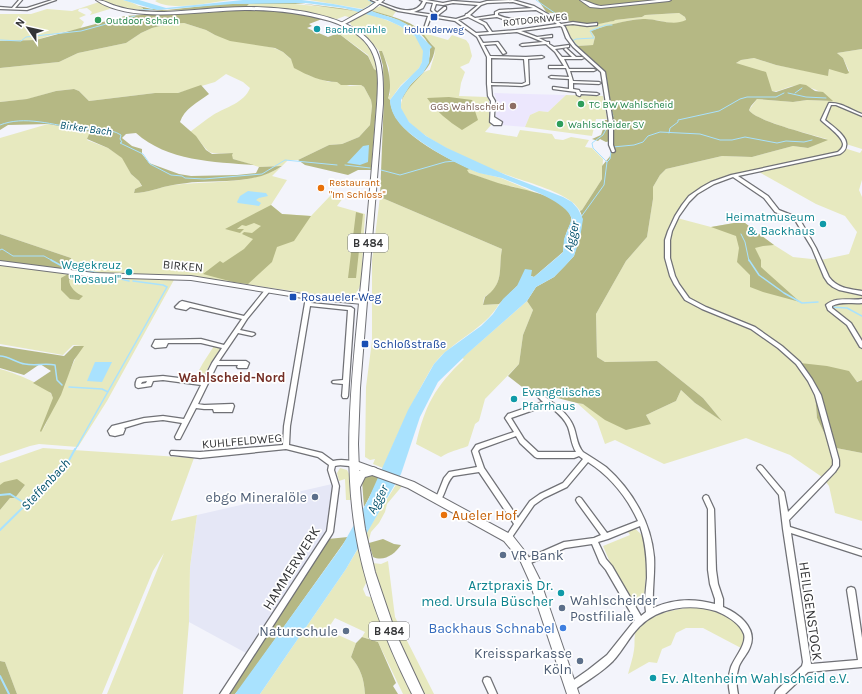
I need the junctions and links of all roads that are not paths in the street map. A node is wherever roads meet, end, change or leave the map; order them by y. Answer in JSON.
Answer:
{"nodes":[{"id":1,"x":21,"y":0,"type":"edge"},
{"id":2,"x":55,"y":0,"type":"edge"},
{"id":3,"x":98,"y":0,"type":"edge"},
{"id":4,"x":372,"y":0,"type":"edge"},
{"id":5,"x":421,"y":0,"type":"edge"},
{"id":6,"x":521,"y":0,"type":"edge"},
{"id":7,"x":582,"y":0,"type":"edge"},
{"id":8,"x":669,"y":0,"type":"edge"},
{"id":9,"x":381,"y":1,"type":"edge"},
{"id":10,"x":425,"y":1,"type":"junction"},
{"id":11,"x":452,"y":1,"type":"edge"},
{"id":12,"x":460,"y":1,"type":"edge"},
{"id":13,"x":504,"y":1,"type":"edge"},
{"id":14,"x":518,"y":2,"type":"junction"},
{"id":15,"x":435,"y":3,"type":"junction"},
{"id":16,"x":480,"y":4,"type":"junction"},
{"id":17,"x":0,"y":8,"type":"edge"},
{"id":18,"x":13,"y":8,"type":"junction"},
{"id":19,"x":445,"y":8,"type":"dead end"},
{"id":20,"x":537,"y":8,"type":"junction"},
{"id":21,"x":410,"y":12,"type":"junction"},
{"id":22,"x":467,"y":15,"type":"junction"},
{"id":23,"x":434,"y":16,"type":"junction"},
{"id":24,"x":496,"y":16,"type":"junction"},
{"id":25,"x":550,"y":17,"type":"junction"},
{"id":26,"x":475,"y":19,"type":"junction"},
{"id":27,"x":456,"y":20,"type":"junction"},
{"id":28,"x":341,"y":24,"type":"junction"},
{"id":29,"x":596,"y":24,"type":"dead end"},
{"id":30,"x":561,"y":26,"type":"junction"},
{"id":31,"x":425,"y":27,"type":"dead end"},
{"id":32,"x":516,"y":31,"type":"junction"},
{"id":33,"x":491,"y":32,"type":"junction"},
{"id":34,"x":476,"y":34,"type":"junction"},
{"id":35,"x":551,"y":36,"type":"dead end"},
{"id":36,"x":538,"y":38,"type":"junction"},
{"id":37,"x":521,"y":39,"type":"dead end"},
{"id":38,"x":548,"y":43,"type":"junction"},
{"id":39,"x":484,"y":44,"type":"junction"},
{"id":40,"x":554,"y":48,"type":"junction"},
{"id":41,"x":504,"y":53,"type":"dead end"},
{"id":42,"x":542,"y":56,"type":"dead end"},
{"id":43,"x":489,"y":57,"type":"junction"},
{"id":44,"x":526,"y":58,"type":"junction"},
{"id":45,"x":562,"y":58,"type":"junction"},
{"id":46,"x":575,"y":58,"type":"junction"},
{"id":47,"x":582,"y":58,"type":"dead end"},
{"id":48,"x":550,"y":67,"type":"dead end"},
{"id":49,"x":567,"y":69,"type":"junction"},
{"id":50,"x":594,"y":70,"type":"dead end"},
{"id":51,"x":551,"y":77,"type":"dead end"},
{"id":52,"x":571,"y":80,"type":"junction"},
{"id":53,"x":598,"y":83,"type":"dead end"},
{"id":54,"x":490,"y":84,"type":"junction"},
{"id":55,"x":554,"y":88,"type":"dead end"},
{"id":56,"x":571,"y":89,"type":"junction"},
{"id":57,"x":597,"y":94,"type":"dead end"},
{"id":58,"x":862,"y":114,"type":"edge"},
{"id":59,"x":493,"y":118,"type":"dead end"},
{"id":60,"x":613,"y":151,"type":"dead end"},
{"id":61,"x":734,"y":176,"type":"junction"},
{"id":62,"x":0,"y":263,"type":"edge"},
{"id":63,"x":267,"y":291,"type":"junction"},
{"id":64,"x":862,"y":293,"type":"edge"},
{"id":65,"x":309,"y":300,"type":"junction"},
{"id":66,"x":862,"y":301,"type":"edge"},
{"id":67,"x":363,"y":302,"type":"junction"},
{"id":68,"x":189,"y":305,"type":"dead end"},
{"id":69,"x":245,"y":318,"type":"junction"},
{"id":70,"x":237,"y":331,"type":"junction"},
{"id":71,"x":252,"y":334,"type":"dead end"},
{"id":72,"x":166,"y":341,"type":"dead end"},
{"id":73,"x":862,"y":346,"type":"edge"},
{"id":74,"x":226,"y":347,"type":"junction"},
{"id":75,"x":215,"y":363,"type":"junction"},
{"id":76,"x":241,"y":364,"type":"dead end"},
{"id":77,"x":150,"y":380,"type":"dead end"},
{"id":78,"x":335,"y":382,"type":"dead end"},
{"id":79,"x":346,"y":382,"type":"junction"},
{"id":80,"x":204,"y":383,"type":"junction"},
{"id":81,"x":538,"y":394,"type":"dead end"},
{"id":82,"x":345,"y":396,"type":"dead end"},
{"id":83,"x":548,"y":402,"type":"junction"},
{"id":84,"x":194,"y":406,"type":"junction"},
{"id":85,"x":217,"y":407,"type":"dead end"},
{"id":86,"x":185,"y":421,"type":"junction"},
{"id":87,"x":120,"y":427,"type":"dead end"},
{"id":88,"x":518,"y":433,"type":"junction"},
{"id":89,"x":178,"y":438,"type":"dead end"},
{"id":90,"x":286,"y":447,"type":"junction"},
{"id":91,"x":173,"y":453,"type":"dead end"},
{"id":92,"x":580,"y":453,"type":"junction"},
{"id":93,"x":588,"y":458,"type":"junction"},
{"id":94,"x":332,"y":464,"type":"junction"},
{"id":95,"x":354,"y":464,"type":"junction"},
{"id":96,"x":481,"y":468,"type":"junction"},
{"id":97,"x":760,"y":468,"type":"dead end"},
{"id":98,"x":374,"y":471,"type":"junction"},
{"id":99,"x":356,"y":493,"type":"junction"},
{"id":100,"x":706,"y":498,"type":"dead end"},
{"id":101,"x":438,"y":499,"type":"junction"},
{"id":102,"x":579,"y":500,"type":"dead end"},
{"id":103,"x":785,"y":519,"type":"junction"},
{"id":104,"x":642,"y":522,"type":"junction"},
{"id":105,"x":518,"y":524,"type":"junction"},
{"id":106,"x":786,"y":529,"type":"junction"},
{"id":107,"x":606,"y":537,"type":"junction"},
{"id":108,"x":508,"y":538,"type":"junction"},
{"id":109,"x":594,"y":541,"type":"junction"},
{"id":110,"x":862,"y":553,"type":"edge"},
{"id":111,"x":526,"y":562,"type":"junction"},
{"id":112,"x":851,"y":590,"type":"dead end"},
{"id":113,"x":720,"y":608,"type":"junction"},
{"id":114,"x":650,"y":614,"type":"junction"},
{"id":115,"x":640,"y":621,"type":"junction"},
{"id":116,"x":862,"y":663,"type":"edge"},
{"id":117,"x":806,"y":668,"type":"junction"},
{"id":118,"x":488,"y":681,"type":"dead end"},
{"id":119,"x":572,"y":690,"type":"edge"},
{"id":120,"x":224,"y":694,"type":"edge"},
{"id":121,"x":418,"y":694,"type":"edge"},
{"id":122,"x":493,"y":694,"type":"edge"},
{"id":123,"x":734,"y":694,"type":"edge"},
{"id":124,"x":779,"y":694,"type":"edge"}],
"edges":[{"from":1,"to":18,"type":"street"},
{"from":2,"to":18,"type":"street"},
{"from":3,"to":28,"type":"main road","number":"B 484"},
{"from":4,"to":9,"type":"street"},
{"from":5,"to":10,"type":"street"},
{"from":6,"to":14,"type":"street"},
{"from":7,"to":8,"type":"main road"},
{"from":9,"to":21,"type":"street"},
{"from":9,"to":28,"type":"main road"},
{"from":10,"to":15,"type":"street"},
{"from":10,"to":21,"type":"street"},
{"from":11,"to":12,"type":"street"},
{"from":11,"to":15,"type":"street"},
{"from":12,"to":16,"type":"street"},
{"from":13,"to":14,"type":"street"},
{"from":13,"to":16,"type":"street"},
{"from":14,"to":20,"type":"street"},
{"from":15,"to":23,"type":"street"},
{"from":16,"to":22,"type":"street"},
{"from":17,"to":18,"type":"street"},
{"from":19,"to":23,"type":"street"},
{"from":20,"to":24,"type":"street"},
{"from":20,"to":25,"type":"street"},
{"from":21,"to":23,"type":"street"},
{"from":22,"to":26,"type":"street"},
{"from":22,"to":27,"type":"street"},
{"from":23,"to":27,"type":"street"},
{"from":23,"to":31,"type":"street"},
{"from":24,"to":25,"type":"street"},
{"from":24,"to":26,"type":"street"},
{"from":25,"to":30,"type":"street"},
{"from":26,"to":33,"type":"street"},
{"from":27,"to":34,"type":"street"},
{"from":28,"to":67,"type":"main road","number":"B 484"},
{"from":29,"to":30,"type":"street","name":"ROTDORNWEG"},
{"from":30,"to":32,"type":"street","name":"ROTDORNWEG"},
{"from":30,"to":60,"type":"street"},
{"from":32,"to":33,"type":"street","name":"ROTDORNWEG"},
{"from":32,"to":36,"type":"street"},
{"from":33,"to":34,"type":"street","name":"ROTDORNWEG"},
{"from":34,"to":39,"type":"street"},
{"from":35,"to":36,"type":"street"},
{"from":36,"to":38,"type":"street"},
{"from":37,"to":38,"type":"street"},
{"from":38,"to":40,"type":"street"},
{"from":39,"to":41,"type":"street"},
{"from":39,"to":43,"type":"street"},
{"from":40,"to":45,"type":"street"},
{"from":40,"to":46,"type":"street"},
{"from":42,"to":44,"type":"street"},
{"from":43,"to":44,"type":"street"},
{"from":43,"to":54,"type":"street"},
{"from":44,"to":54,"type":"street"},
{"from":45,"to":46,"type":"street"},
{"from":45,"to":49,"type":"street"},
{"from":46,"to":47,"type":"street"},
{"from":48,"to":49,"type":"street"},
{"from":49,"to":50,"type":"street"},
{"from":49,"to":52,"type":"street"},
{"from":51,"to":52,"type":"street"},
{"from":52,"to":53,"type":"street"},
{"from":52,"to":56,"type":"street"},
{"from":54,"to":59,"type":"street"},
{"from":55,"to":56,"type":"street"},
{"from":56,"to":57,"type":"street"},
{"from":58,"to":61,"type":"street"},
{"from":61,"to":64,"type":"street"},
{"from":61,"to":103,"type":"street"},
{"from":62,"to":63,"type":"main road","name":"BIRKEN"},
{"from":63,"to":65,"type":"main road","name":"BIRKEN"},
{"from":63,"to":69,"type":"street"},
{"from":65,"to":67,"type":"main road","name":"BIRKEN"},
{"from":65,"to":79,"type":"street"},
{"from":65,"to":90,"type":"street"},
{"from":66,"to":73,"type":"street"},
{"from":67,"to":95,"type":"main road","number":"B 484"},
{"from":68,"to":69,"type":"street"},
{"from":69,"to":70,"type":"street"},
{"from":70,"to":71,"type":"street"},
{"from":70,"to":74,"type":"street"},
{"from":72,"to":74,"type":"street"},
{"from":74,"to":75,"type":"street"},
{"from":75,"to":76,"type":"street"},
{"from":75,"to":80,"type":"street"},
{"from":77,"to":80,"type":"street"},
{"from":78,"to":79,"type":"street"},
{"from":79,"to":82,"type":"street"},
{"from":80,"to":84,"type":"street"},
{"from":81,"to":83,"type":"street"},
{"from":83,"to":88,"type":"street"},
{"from":83,"to":92,"type":"street"},
{"from":84,"to":85,"type":"street"},
{"from":84,"to":86,"type":"street"},
{"from":86,"to":87,"type":"street"},
{"from":86,"to":89,"type":"street"},
{"from":88,"to":92,"type":"street"},
{"from":88,"to":96,"type":"street"},
{"from":90,"to":91,"type":"street","name":"KUHLFELDWEG"},
{"from":90,"to":94,"type":"street","name":"KUHLFELDWEG"},
{"from":92,"to":93,"type":"street"},
{"from":93,"to":104,"type":"street"},
{"from":93,"to":105,"type":"street"},
{"from":94,"to":95,"type":"street"},
{"from":94,"to":120,"type":"street","name":"HAMMERWERK"},
{"from":95,"to":98,"type":"main road"},
{"from":95,"to":99,"type":"main road","number":"B 484"},
{"from":96,"to":101,"type":"street"},
{"from":96,"to":105,"type":"street"},
{"from":97,"to":103,"type":"street","name":"HEILIGENSTOCK"},
{"from":98,"to":99,"type":"main road"},
{"from":98,"to":101,"type":"main road"},
{"from":99,"to":121,"type":"main road","number":"B 484"},
{"from":100,"to":113,"type":"street"},
{"from":101,"to":108,"type":"main road"},
{"from":102,"to":107,"type":"street"},
{"from":103,"to":106,"type":"street","name":"HEILIGENSTOCK"},
{"from":104,"to":107,"type":"street"},
{"from":104,"to":114,"type":"street"},
{"from":105,"to":108,"type":"street"},
{"from":106,"to":110,"type":"street"},
{"from":106,"to":117,"type":"street","name":"HEILIGENSTOCK"},
{"from":107,"to":109,"type":"street"},
{"from":108,"to":111,"type":"main road"},
{"from":109,"to":111,"type":"street"},
{"from":109,"to":115,"type":"street"},
{"from":111,"to":119,"type":"main road"},
{"from":112,"to":116,"type":"street"},
{"from":113,"to":114,"type":"street"},
{"from":113,"to":123,"type":"street"},
{"from":114,"to":115,"type":"street"},
{"from":115,"to":119,"type":"street"},
{"from":116,"to":117,"type":"street"},
{"from":117,"to":124,"type":"street","name":"HEILIGENSTOCK"},
{"from":118,"to":122,"type":"street"}]}
